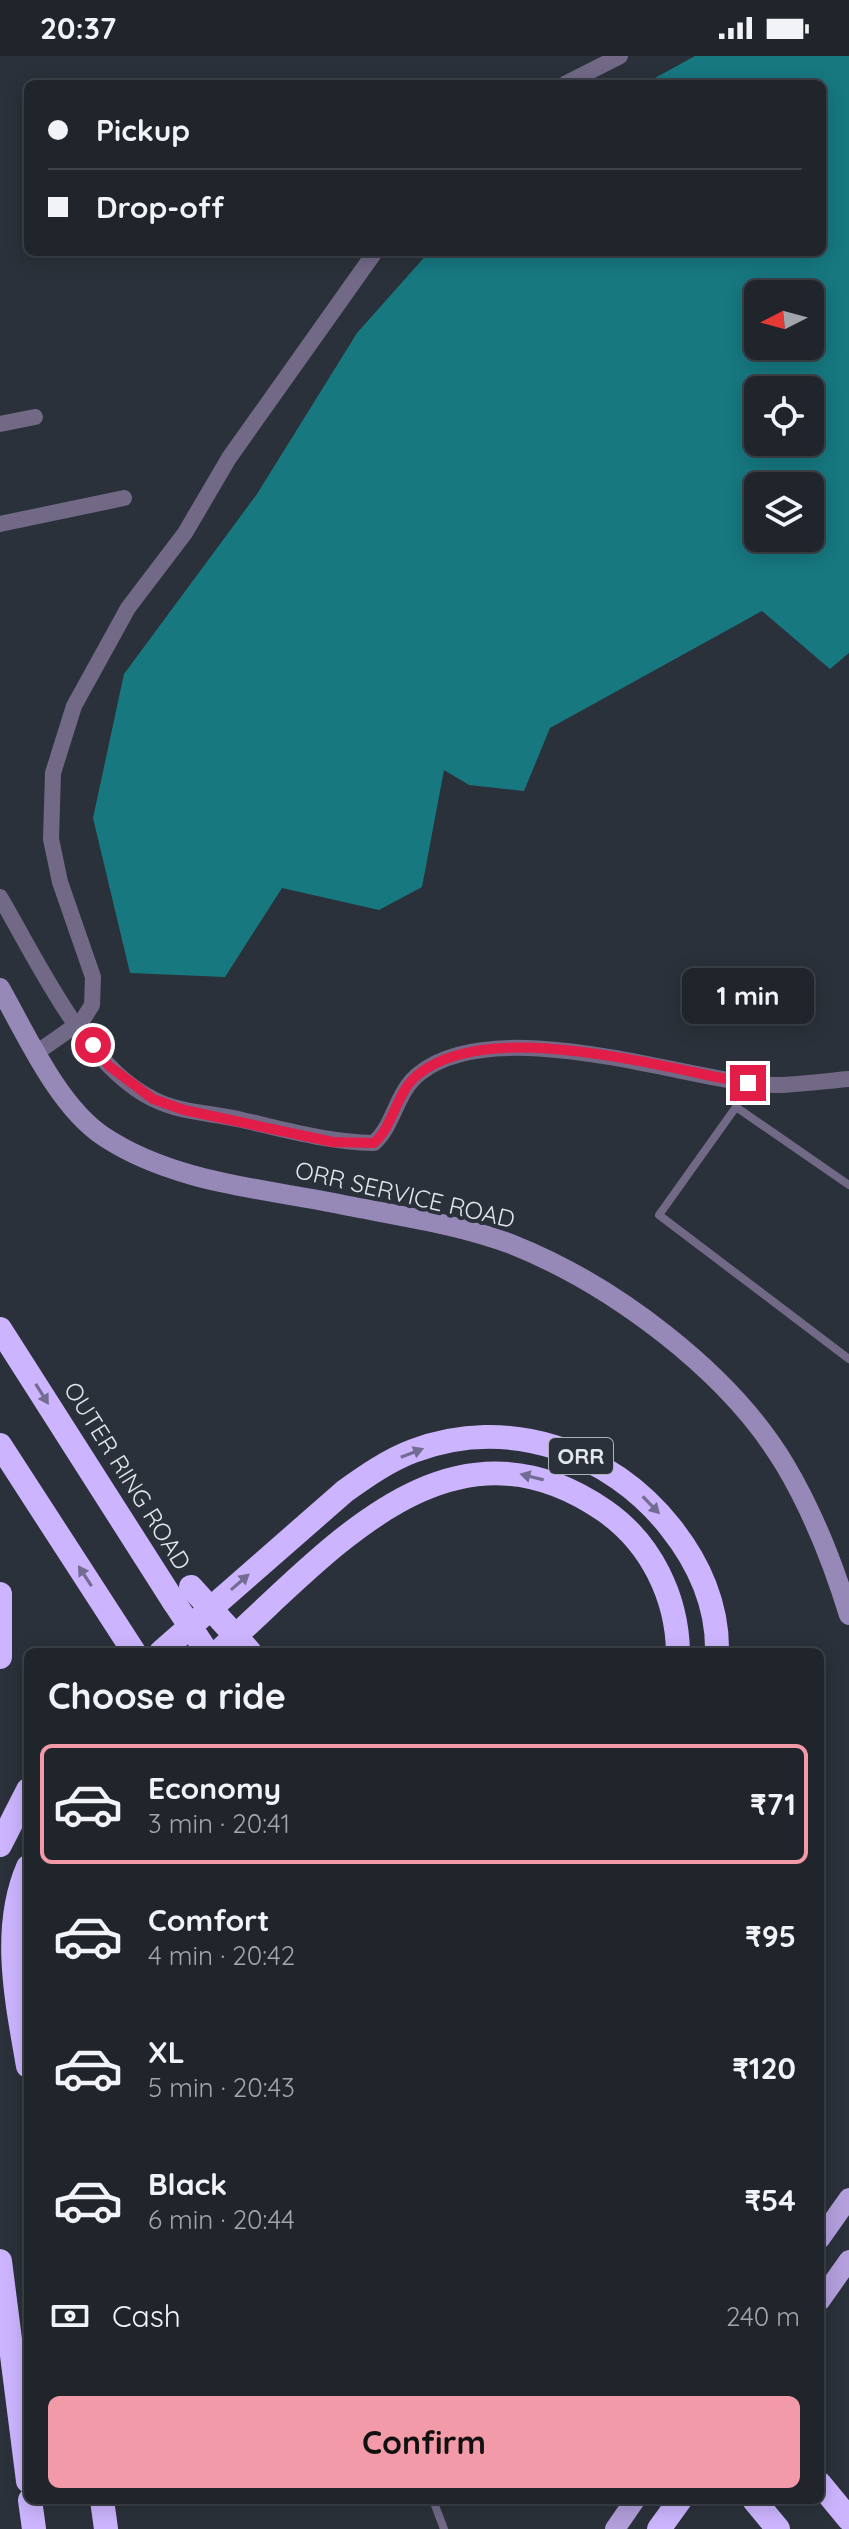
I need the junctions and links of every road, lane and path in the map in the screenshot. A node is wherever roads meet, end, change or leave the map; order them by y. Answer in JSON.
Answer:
{"nodes":[{"id":1,"x":620,"y":56,"type":"edge"},
{"id":2,"x":573,"y":80,"type":"edge"},
{"id":3,"x":372,"y":256,"type":"edge"},
{"id":4,"x":35,"y":417,"type":"dead end"},
{"id":5,"x":0,"y":424,"type":"edge"},
{"id":6,"x":124,"y":498,"type":"dead end"},
{"id":7,"x":0,"y":524,"type":"edge"},
{"id":8,"x":0,"y":897,"type":"edge"},
{"id":9,"x":0,"y":988,"type":"edge"},
{"id":10,"x":77,"y":1025,"type":"junction"},
{"id":11,"x":36,"y":1053,"type":"junction"},
{"id":12,"x":849,"y":1079,"type":"edge"},
{"id":13,"x":849,"y":1185,"type":"edge"},
{"id":14,"x":0,"y":1329,"type":"edge"},
{"id":15,"x":849,"y":1359,"type":"edge"},
{"id":16,"x":0,"y":1445,"type":"edge"},
{"id":17,"x":0,"y":1594,"type":"edge"},
{"id":18,"x":182,"y":1594,"type":"junction"},
{"id":19,"x":849,"y":1615,"type":"edge"},
{"id":20,"x":131,"y":1646,"type":"edge"},
{"id":21,"x":166,"y":1648,"type":"edge"},
{"id":22,"x":205,"y":1648,"type":"edge"},
{"id":23,"x":223,"y":1648,"type":"edge"},
{"id":24,"x":245,"y":1648,"type":"edge"},
{"id":25,"x":677,"y":1648,"type":"edge"},
{"id":26,"x":717,"y":1648,"type":"edge"},
{"id":27,"x":0,"y":1657,"type":"edge"},
{"id":28,"x":24,"y":1798,"type":"edge"},
{"id":29,"x":0,"y":1845,"type":"edge"},
{"id":30,"x":24,"y":1879,"type":"edge"},
{"id":31,"x":24,"y":2041,"type":"edge"},
{"id":32,"x":849,"y":2198,"type":"edge"},
{"id":33,"x":824,"y":2233,"type":"edge"},
{"id":34,"x":849,"y":2260,"type":"edge"},
{"id":35,"x":0,"y":2261,"type":"edge"},
{"id":36,"x":824,"y":2295,"type":"edge"},
{"id":37,"x":24,"y":2450,"type":"edge"},
{"id":38,"x":824,"y":2489,"type":"edge"},
{"id":39,"x":31,"y":2504,"type":"edge"},
{"id":40,"x":103,"y":2504,"type":"edge"},
{"id":41,"x":435,"y":2504,"type":"edge"},
{"id":42,"x":632,"y":2504,"type":"edge"},
{"id":43,"x":677,"y":2504,"type":"edge"},
{"id":44,"x":687,"y":2504,"type":"edge"},
{"id":45,"x":757,"y":2504,"type":"edge"},
{"id":46,"x":849,"y":2519,"type":"edge"},
{"id":47,"x":34,"y":2529,"type":"edge"},
{"id":48,"x":106,"y":2529,"type":"edge"},
{"id":49,"x":444,"y":2529,"type":"edge"},
{"id":50,"x":615,"y":2529,"type":"edge"},
{"id":51,"x":659,"y":2529,"type":"edge"},
{"id":52,"x":677,"y":2529,"type":"edge"},
{"id":53,"x":778,"y":2529,"type":"edge"}],
"edges":[{"from":1,"to":2,"type":"street"},
{"from":3,"to":10,"type":"street"},
{"from":4,"to":5,"type":"street"},
{"from":6,"to":7,"type":"street"},
{"from":8,"to":10,"type":"street"},
{"from":9,"to":11,"type":"main road","name":"ORR SERVICE ROAD"},
{"from":10,"to":11,"type":"street"},
{"from":10,"to":12,"type":"street"},
{"from":11,"to":19,"type":"main road","name":"ORR SERVICE ROAD"},
{"from":13,"to":15,"type":"lane"},
{"from":14,"to":18,"type":"highway","name":"OUTER RING ROAD","one_way":true},
{"from":20,"to":16,"type":"highway","one_way":true},
{"from":17,"to":27,"type":"highway"},
{"from":18,"to":22,"type":"highway","name":"OUTER RING ROAD","bridge":true},
{"from":18,"to":24,"type":"highway","bridge":true},
{"from":21,"to":26,"type":"highway","number":"ORR","one_way":true},
{"from":25,"to":23,"type":"highway","number":"ORR","one_way":true},
{"from":28,"to":29,"type":"highway"},
{"from":30,"to":31,"type":"highway"},
{"from":32,"to":33,"type":"main road"},
{"from":34,"to":36,"type":"main road"},
{"from":35,"to":37,"type":"highway"},
{"from":38,"to":46,"type":"highway"},
{"from":39,"to":47,"type":"highway"},
{"from":40,"to":48,"type":"highway"},
{"from":41,"to":49,"type":"lane"},
{"from":42,"to":50,"type":"main road"},
{"from":43,"to":51,"type":"highway"},
{"from":44,"to":52,"type":"highway"},
{"from":45,"to":53,"type":"highway"}]}
